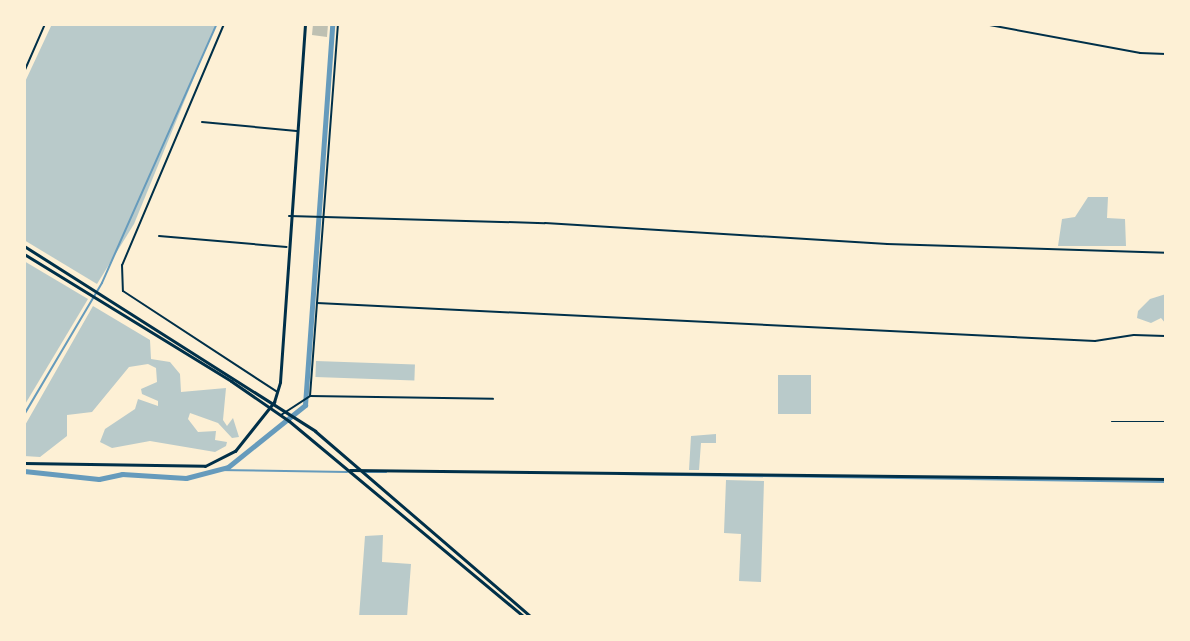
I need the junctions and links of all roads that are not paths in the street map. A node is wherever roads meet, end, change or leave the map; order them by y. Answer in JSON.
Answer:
{"nodes":[{"id":1,"x":45,"y":24,"type":"edge"},
{"id":2,"x":224,"y":24,"type":"edge"},
{"id":3,"x":305,"y":24,"type":"edge"},
{"id":4,"x":338,"y":24,"type":"edge"},
{"id":5,"x":984,"y":24,"type":"edge"},
{"id":6,"x":1166,"y":54,"type":"edge"},
{"id":7,"x":24,"y":72,"type":"edge"},
{"id":8,"x":202,"y":122,"type":"dead end"},
{"id":9,"x":297,"y":131,"type":"junction"},
{"id":10,"x":290,"y":216,"type":"junction"},
{"id":11,"x":324,"y":216,"type":"junction"},
{"id":12,"x":159,"y":237,"type":"dead end"},
{"id":13,"x":24,"y":246,"type":"edge"},
{"id":14,"x":287,"y":248,"type":"junction"},
{"id":15,"x":1166,"y":253,"type":"edge"},
{"id":16,"x":24,"y":254,"type":"edge"},
{"id":17,"x":317,"y":303,"type":"junction"},
{"id":18,"x":1165,"y":336,"type":"edge"},
{"id":19,"x":277,"y":392,"type":"junction"},
{"id":20,"x":308,"y":396,"type":"junction"},
{"id":21,"x":493,"y":399,"type":"dead end"},
{"id":22,"x":274,"y":402,"type":"junction"},
{"id":23,"x":270,"y":408,"type":"junction"},
{"id":24,"x":286,"y":410,"type":"junction"},
{"id":25,"x":281,"y":416,"type":"junction"},
{"id":26,"x":1111,"y":421,"type":"dead end"},
{"id":27,"x":1166,"y":421,"type":"edge"},
{"id":28,"x":24,"y":463,"type":"edge"},
{"id":29,"x":350,"y":470,"type":"junction"},
{"id":30,"x":361,"y":470,"type":"junction"},
{"id":31,"x":1166,"y":479,"type":"edge"},
{"id":32,"x":525,"y":617,"type":"edge"},
{"id":33,"x":531,"y":617,"type":"edge"}],
"edges":[{"from":1,"to":7,"type":"street"},
{"from":2,"to":19,"type":"street"},
{"from":3,"to":9,"type":"street"},
{"from":4,"to":11,"type":"street"},
{"from":5,"to":6,"type":"street"},
{"from":8,"to":9,"type":"street"},
{"from":9,"to":10,"type":"street"},
{"from":10,"to":11,"type":"street"},
{"from":10,"to":14,"type":"street"},
{"from":11,"to":15,"type":"street"},
{"from":11,"to":17,"type":"street"},
{"from":12,"to":14,"type":"street"},
{"from":13,"to":22,"type":"street"},
{"from":14,"to":19,"type":"street"},
{"from":16,"to":23,"type":"street"},
{"from":17,"to":18,"type":"street"},
{"from":17,"to":20,"type":"street"},
{"from":19,"to":22,"type":"street"},
{"from":20,"to":21,"type":"street"},
{"from":20,"to":24,"type":"street"},
{"from":22,"to":23,"type":"street"},
{"from":22,"to":24,"type":"street"},
{"from":23,"to":25,"type":"street"},
{"from":23,"to":28,"type":"street"},
{"from":24,"to":25,"type":"street"},
{"from":24,"to":30,"type":"street"},
{"from":25,"to":29,"type":"street"},
{"from":26,"to":27,"type":"lane"},
{"from":29,"to":30,"type":"street"},
{"from":29,"to":32,"type":"street"},
{"from":30,"to":31,"type":"street"},
{"from":30,"to":33,"type":"street"}]}
